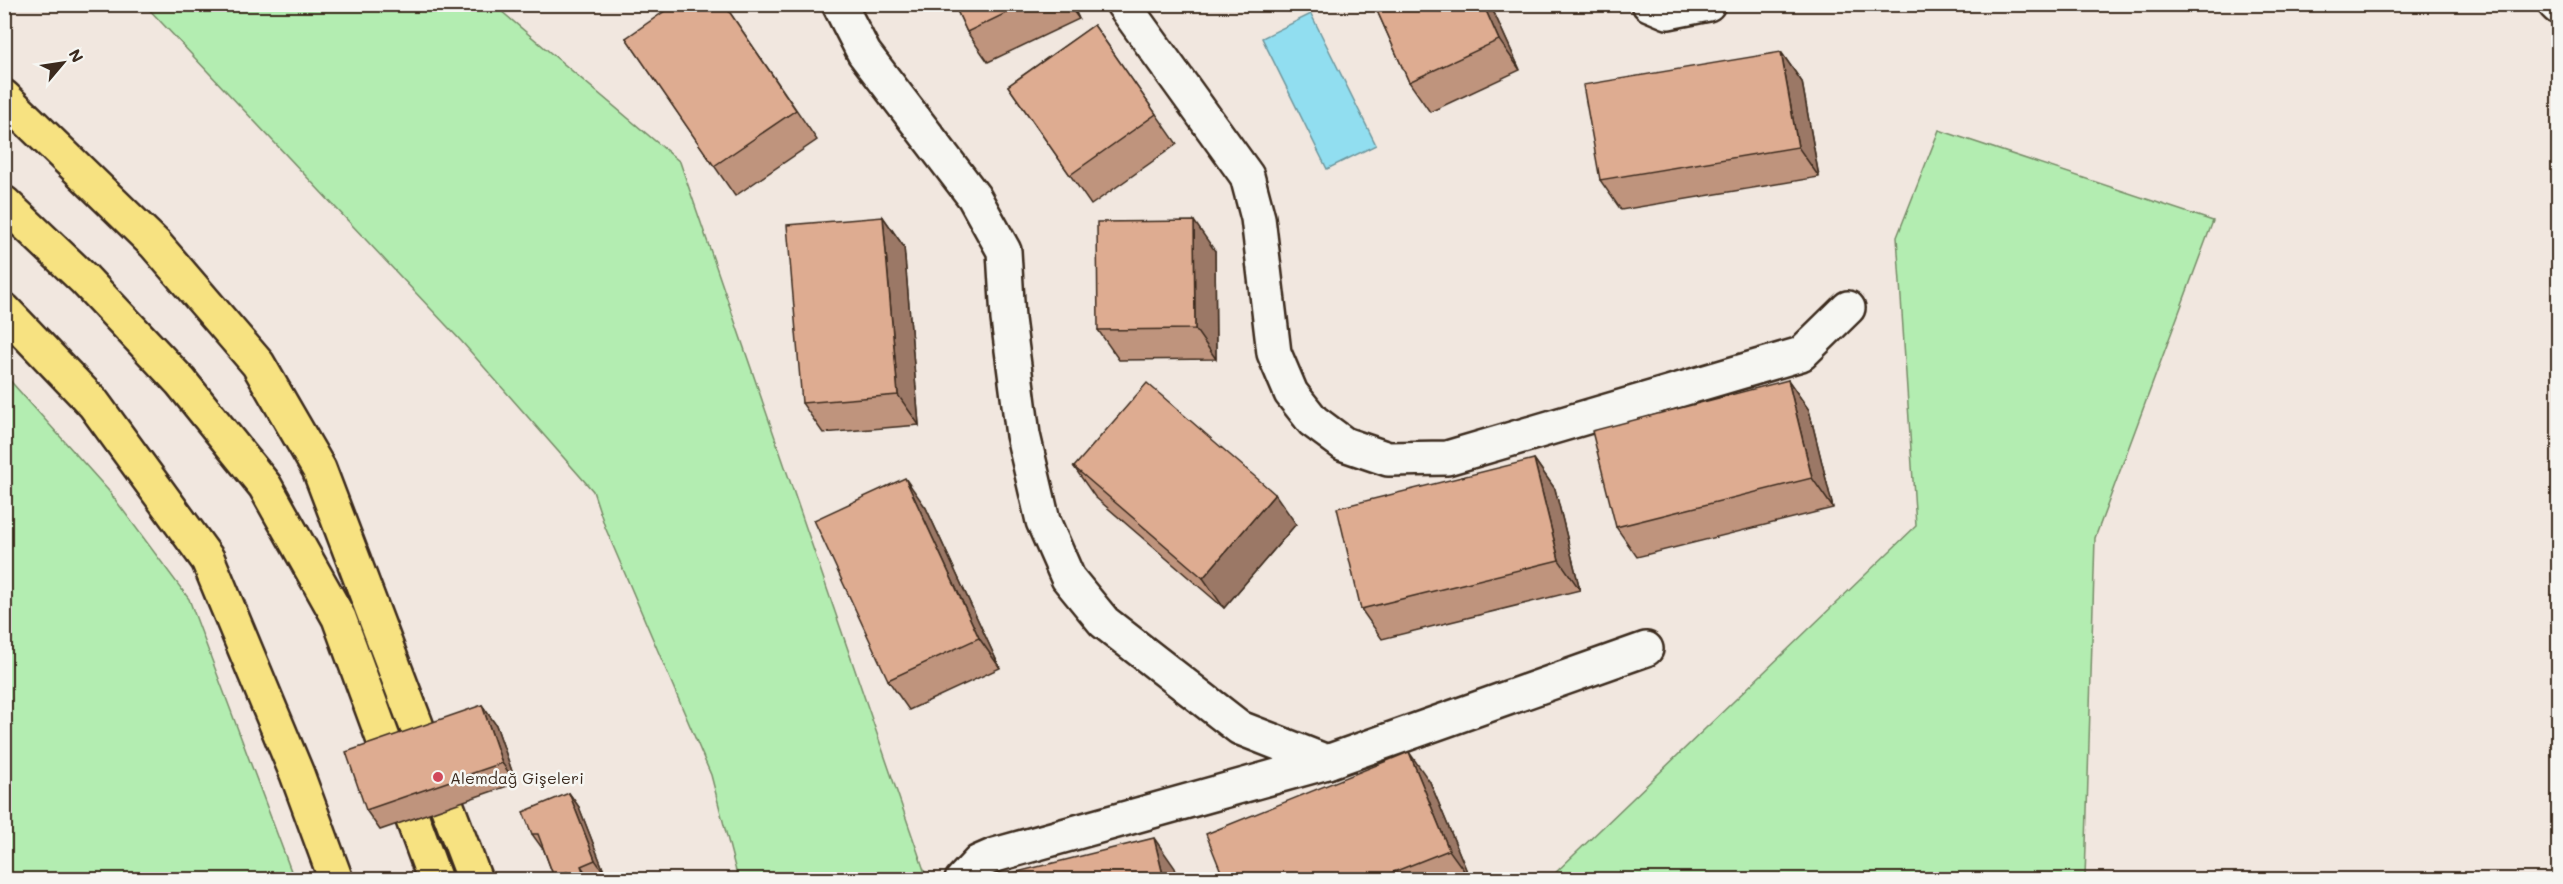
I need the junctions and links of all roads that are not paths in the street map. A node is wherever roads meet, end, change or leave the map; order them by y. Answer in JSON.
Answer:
{"nodes":[{"id":1,"x":839,"y":4,"type":"edge"},
{"id":2,"x":1123,"y":4,"type":"edge"},
{"id":3,"x":1649,"y":4,"type":"edge"},
{"id":4,"x":1708,"y":4,"type":"edge"},
{"id":5,"x":4,"y":97,"type":"edge"},
{"id":6,"x":4,"y":203,"type":"edge"},
{"id":7,"x":1848,"y":308,"type":"dead end"},
{"id":8,"x":4,"y":310,"type":"edge"},
{"id":9,"x":1646,"y":649,"type":"dead end"},
{"id":10,"x":1327,"y":762,"type":"junction"},
{"id":11,"x":336,"y":879,"type":"edge"},
{"id":12,"x":435,"y":879,"type":"edge"},
{"id":13,"x":475,"y":879,"type":"edge"},
{"id":14,"x":962,"y":879,"type":"edge"}],
"edges":[{"from":1,"to":10,"type":"street"},
{"from":2,"to":7,"type":"street"},
{"from":3,"to":4,"type":"street"},
{"from":5,"to":13,"type":"highway"},
{"from":6,"to":12,"type":"highway"},
{"from":8,"to":11,"type":"highway"},
{"from":9,"to":10,"type":"street"},
{"from":10,"to":14,"type":"street"}]}
